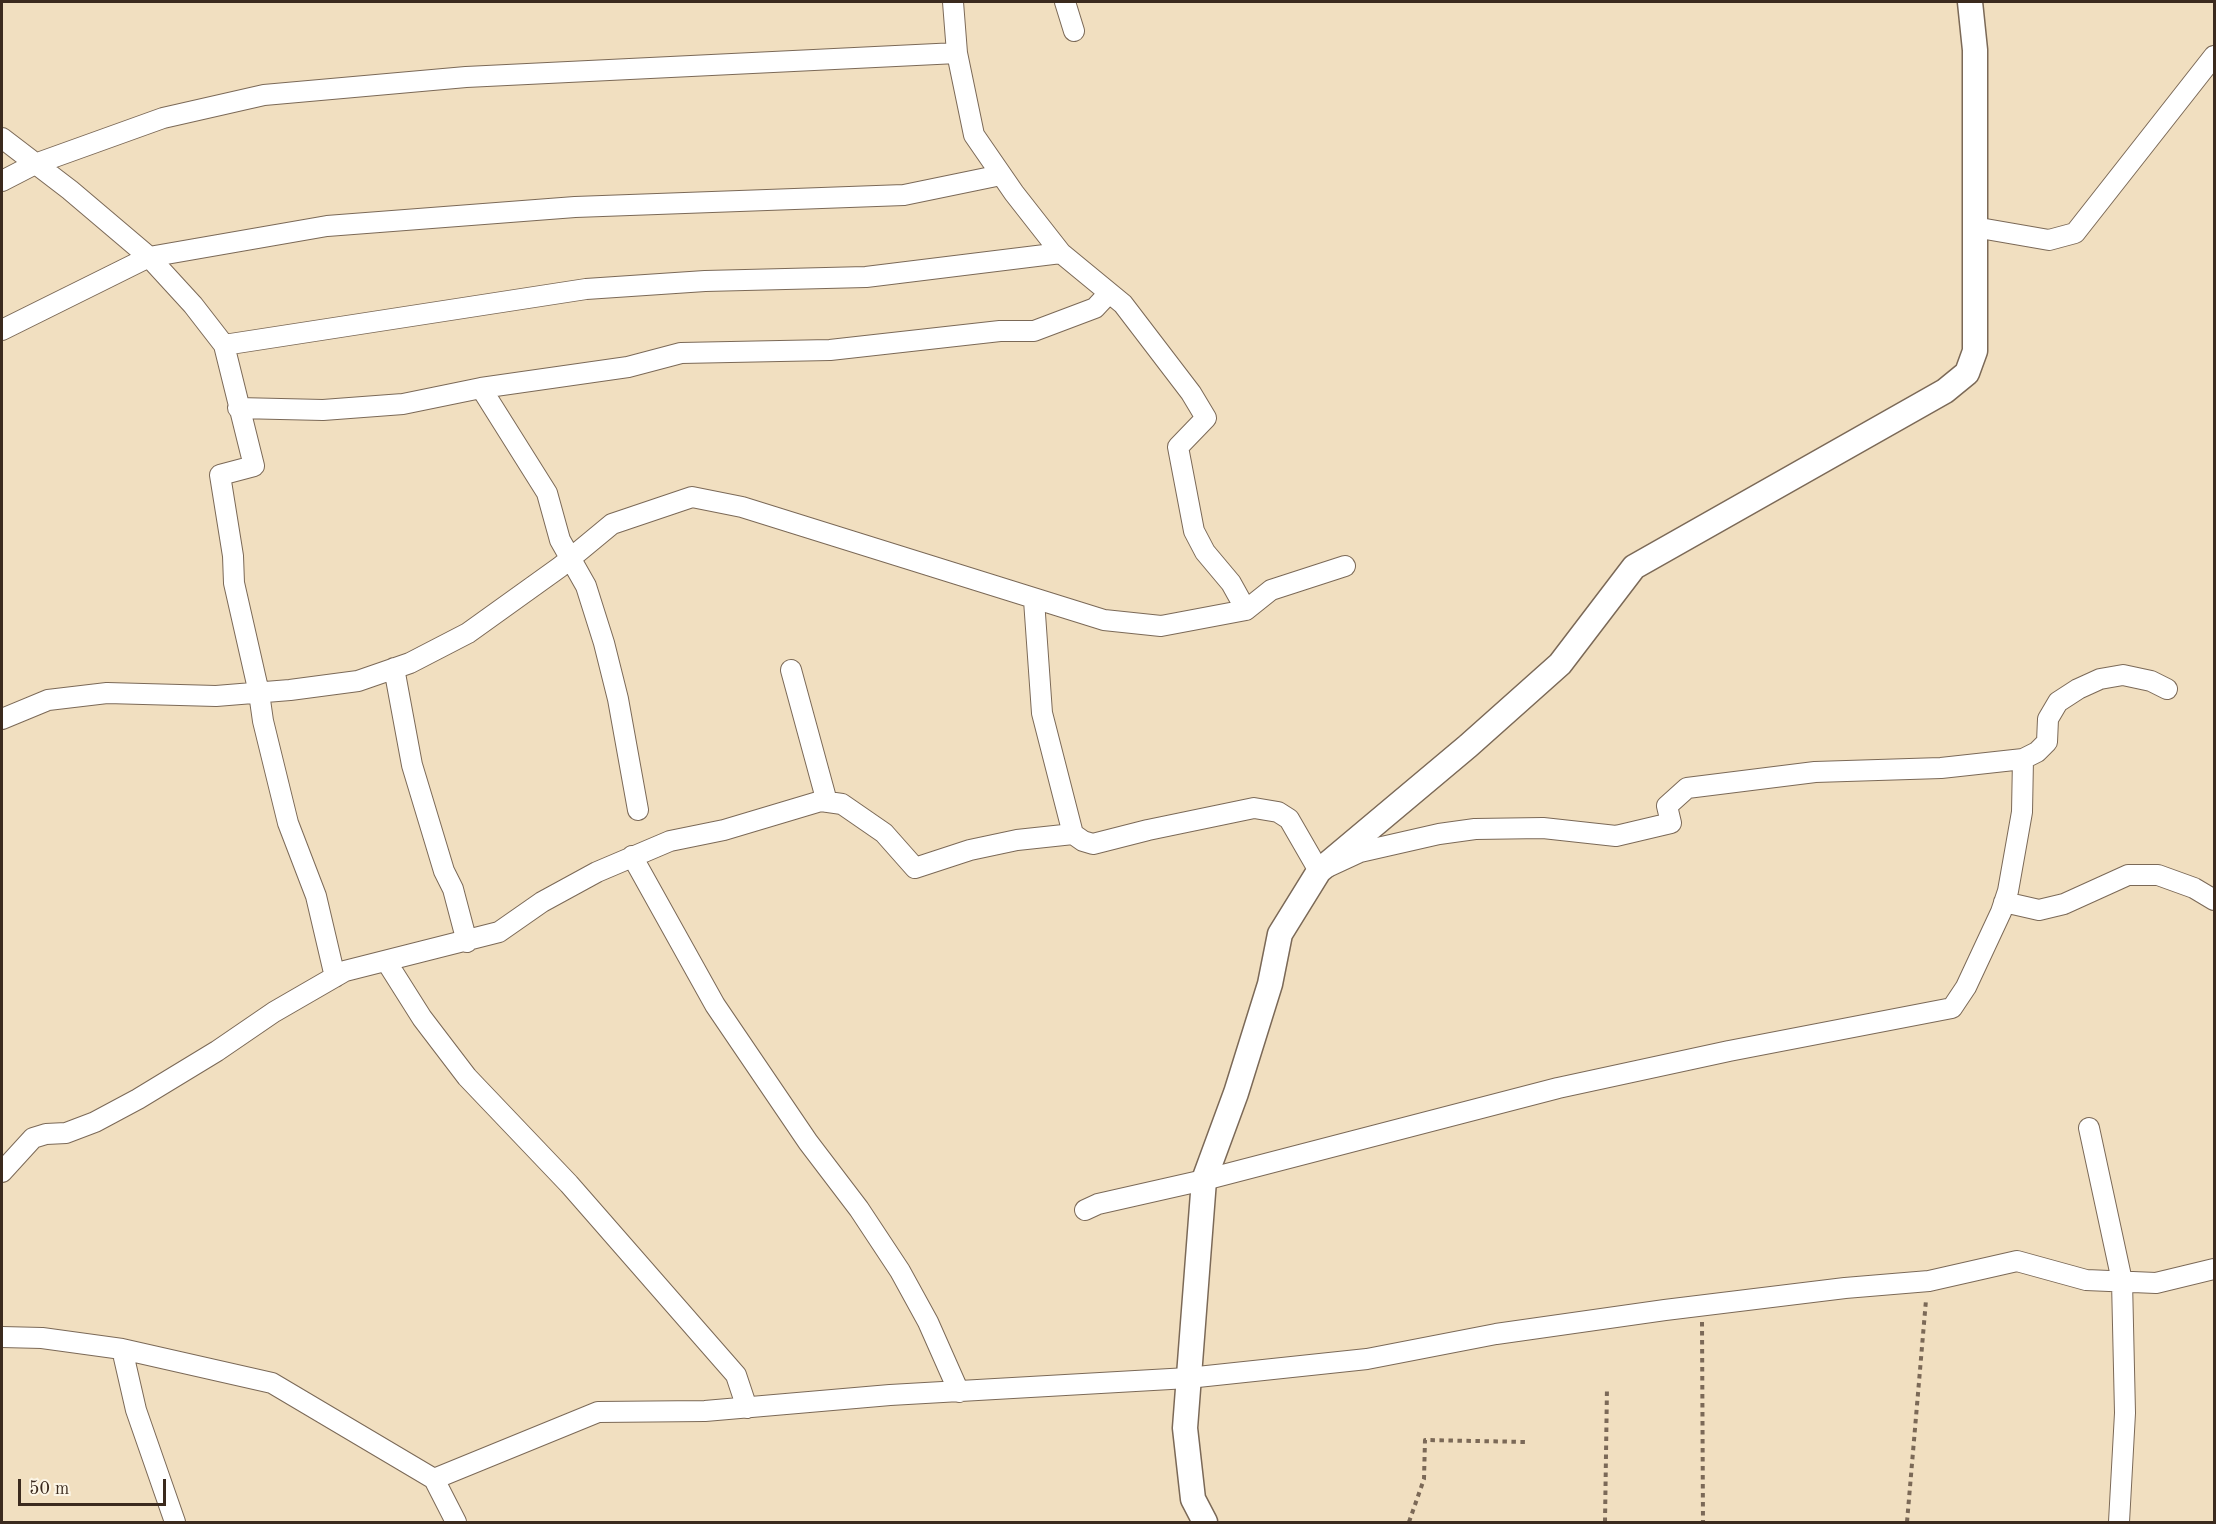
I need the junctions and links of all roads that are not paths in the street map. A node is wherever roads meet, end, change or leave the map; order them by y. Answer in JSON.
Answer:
{"nodes":[{"id":1,"x":953,"y":2,"type":"edge"},
{"id":2,"x":1065,"y":2,"type":"edge"},
{"id":3,"x":1970,"y":2,"type":"edge"},
{"id":4,"x":1074,"y":31,"type":"dead end"},
{"id":5,"x":957,"y":53,"type":"junction"},
{"id":6,"x":2213,"y":62,"type":"edge"},
{"id":7,"x":2,"y":138,"type":"edge"},
{"id":8,"x":35,"y":164,"type":"junction"},
{"id":9,"x":1001,"y":175,"type":"junction"},
{"id":10,"x":2,"y":181,"type":"edge"},
{"id":11,"x":1974,"y":227,"type":"junction"},
{"id":12,"x":1061,"y":253,"type":"junction"},
{"id":13,"x":148,"y":257,"type":"junction"},
{"id":14,"x":1109,"y":293,"type":"junction"},
{"id":15,"x":2,"y":330,"type":"edge"},
{"id":16,"x":224,"y":345,"type":"junction"},
{"id":17,"x":481,"y":388,"type":"junction"},
{"id":18,"x":238,"y":408,"type":"junction"},
{"id":19,"x":569,"y":558,"type":"junction"},
{"id":20,"x":1345,"y":566,"type":"dead end"},
{"id":21,"x":1034,"y":600,"type":"junction"},
{"id":22,"x":1245,"y":610,"type":"junction"},
{"id":23,"x":394,"y":668,"type":"junction"},
{"id":24,"x":791,"y":670,"type":"dead end"},
{"id":25,"x":2167,"y":689,"type":"dead end"},
{"id":26,"x":259,"y":693,"type":"junction"},
{"id":27,"x":2,"y":719,"type":"edge"},
{"id":28,"x":2023,"y":759,"type":"junction"},
{"id":29,"x":827,"y":802,"type":"junction"},
{"id":30,"x":638,"y":810,"type":"dead end"},
{"id":31,"x":1073,"y":834,"type":"junction"},
{"id":32,"x":632,"y":856,"type":"junction"},
{"id":33,"x":1319,"y":871,"type":"junction"},
{"id":34,"x":2214,"y":900,"type":"edge"},
{"id":35,"x":2004,"y":902,"type":"junction"},
{"id":36,"x":467,"y":942,"type":"junction"},
{"id":37,"x":386,"y":961,"type":"junction"},
{"id":38,"x":335,"y":977,"type":"junction"},
{"id":39,"x":2089,"y":1128,"type":"dead end"},
{"id":40,"x":2,"y":1172,"type":"edge"},
{"id":41,"x":1204,"y":1180,"type":"junction"},
{"id":42,"x":1085,"y":1210,"type":"dead end"},
{"id":43,"x":2214,"y":1269,"type":"edge"},
{"id":44,"x":2122,"y":1281,"type":"junction"},
{"id":45,"x":2,"y":1337,"type":"edge"},
{"id":46,"x":122,"y":1349,"type":"junction"},
{"id":47,"x":1188,"y":1378,"type":"junction"},
{"id":48,"x":959,"y":1392,"type":"junction"},
{"id":49,"x":747,"y":1408,"type":"junction"},
{"id":50,"x":434,"y":1479,"type":"junction"},
{"id":51,"x":176,"y":1522,"type":"edge"},
{"id":52,"x":456,"y":1522,"type":"edge"},
{"id":53,"x":1205,"y":1522,"type":"edge"},
{"id":54,"x":2119,"y":1522,"type":"edge"}],
"edges":[{"from":1,"to":5,"type":"street"},
{"from":2,"to":4,"type":"street"},
{"from":3,"to":11,"type":"street"},
{"from":5,"to":8,"type":"street"},
{"from":5,"to":9,"type":"street"},
{"from":6,"to":11,"type":"street"},
{"from":7,"to":8,"type":"street"},
{"from":8,"to":10,"type":"street"},
{"from":8,"to":13,"type":"street"},
{"from":9,"to":12,"type":"street"},
{"from":9,"to":13,"type":"street"},
{"from":11,"to":33,"type":"street"},
{"from":12,"to":14,"type":"street"},
{"from":12,"to":16,"type":"street"},
{"from":13,"to":15,"type":"street"},
{"from":13,"to":16,"type":"street"},
{"from":14,"to":17,"type":"street"},
{"from":14,"to":22,"type":"street"},
{"from":16,"to":18,"type":"street"},
{"from":17,"to":18,"type":"street"},
{"from":17,"to":19,"type":"street"},
{"from":18,"to":26,"type":"street"},
{"from":19,"to":21,"type":"street"},
{"from":19,"to":23,"type":"street"},
{"from":19,"to":30,"type":"street"},
{"from":20,"to":22,"type":"street"},
{"from":21,"to":22,"type":"street"},
{"from":21,"to":31,"type":"street"},
{"from":23,"to":26,"type":"street"},
{"from":23,"to":36,"type":"street"},
{"from":24,"to":29,"type":"street"},
{"from":25,"to":28,"type":"street"},
{"from":26,"to":27,"type":"street"},
{"from":26,"to":38,"type":"street"},
{"from":28,"to":33,"type":"street"},
{"from":28,"to":35,"type":"street"},
{"from":29,"to":31,"type":"street"},
{"from":29,"to":32,"type":"street"},
{"from":31,"to":33,"type":"street"},
{"from":32,"to":36,"type":"street"},
{"from":32,"to":48,"type":"street"},
{"from":33,"to":41,"type":"street"},
{"from":34,"to":35,"type":"street"},
{"from":35,"to":41,"type":"street"},
{"from":36,"to":37,"type":"street"},
{"from":37,"to":38,"type":"street"},
{"from":37,"to":49,"type":"street"},
{"from":38,"to":40,"type":"street"},
{"from":39,"to":44,"type":"street"},
{"from":41,"to":42,"type":"street"},
{"from":41,"to":47,"type":"street"},
{"from":43,"to":44,"type":"street"},
{"from":44,"to":47,"type":"street"},
{"from":44,"to":54,"type":"street"},
{"from":45,"to":46,"type":"street"},
{"from":46,"to":50,"type":"street"},
{"from":46,"to":51,"type":"street"},
{"from":47,"to":48,"type":"street"},
{"from":47,"to":53,"type":"street"},
{"from":48,"to":49,"type":"street"},
{"from":49,"to":50,"type":"street"},
{"from":50,"to":52,"type":"street"}]}
